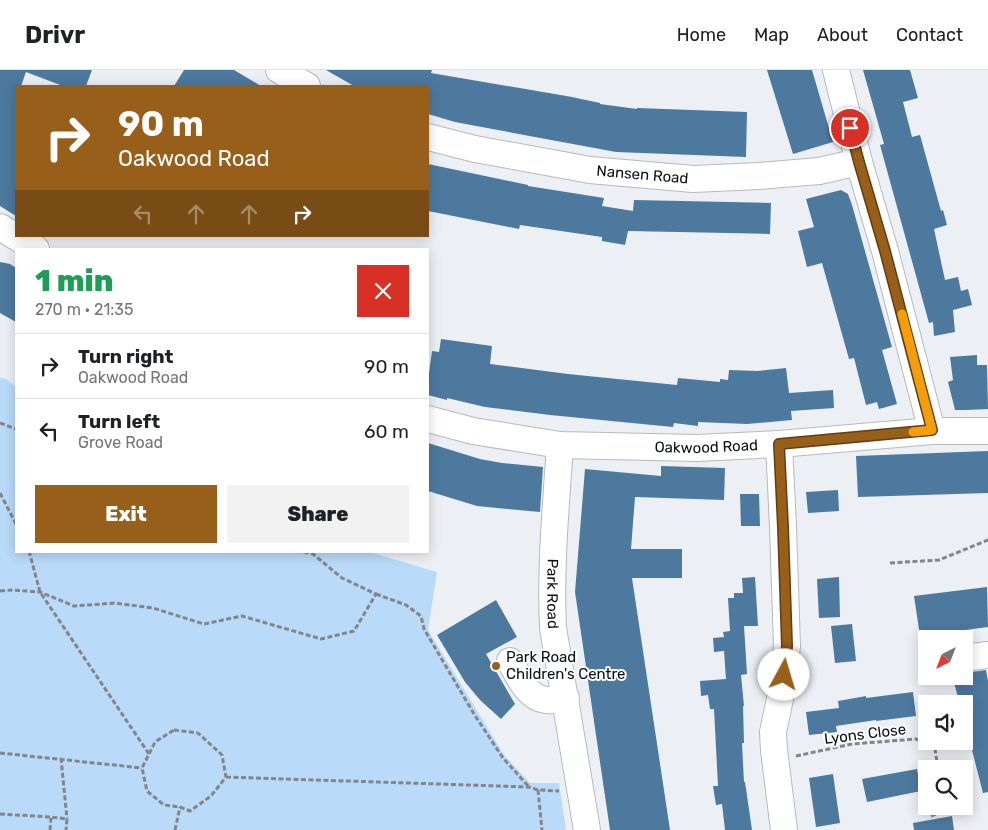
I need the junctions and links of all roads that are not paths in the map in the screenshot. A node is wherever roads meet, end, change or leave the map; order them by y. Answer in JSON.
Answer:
{"nodes":[{"id":1,"x":279,"y":70,"type":"edge"},
{"id":2,"x":836,"y":70,"type":"edge"},
{"id":3,"x":305,"y":85,"type":"edge"},
{"id":4,"x":429,"y":137,"type":"edge"},
{"id":5,"x":859,"y":162,"type":"junction"},
{"id":6,"x":0,"y":227,"type":"edge"},
{"id":7,"x":15,"y":236,"type":"edge"},
{"id":8,"x":16,"y":237,"type":"edge"},
{"id":9,"x":34,"y":248,"type":"edge"},
{"id":10,"x":429,"y":419,"type":"edge"},
{"id":11,"x":932,"y":430,"type":"junction"},
{"id":12,"x":988,"y":431,"type":"edge"},
{"id":13,"x":779,"y":444,"type":"junction"},
{"id":14,"x":560,"y":445,"type":"junction"},
{"id":15,"x":988,"y":655,"type":"edge"},
{"id":16,"x":973,"y":657,"type":"edge"},
{"id":17,"x":510,"y":661,"type":"dead end"},
{"id":18,"x":566,"y":698,"type":"junction"},
{"id":19,"x":587,"y":830,"type":"edge"},
{"id":20,"x":784,"y":830,"type":"edge"}],
"edges":[{"from":1,"to":3,"type":"street"},
{"from":2,"to":5,"type":"street"},
{"from":4,"to":5,"type":"street","name":"Nansen Road"},
{"from":5,"to":11,"type":"street"},
{"from":6,"to":7,"type":"street"},
{"from":8,"to":9,"type":"street"},
{"from":10,"to":14,"type":"street","name":"Oakwood Road"},
{"from":11,"to":12,"type":"street","name":"Oakwood Road"},
{"from":11,"to":13,"type":"street","name":"Oakwood Road"},
{"from":13,"to":14,"type":"street","name":"Oakwood Road"},
{"from":13,"to":20,"type":"street"},
{"from":14,"to":18,"type":"street","name":"Park Road"},
{"from":15,"to":16,"type":"street"},
{"from":17,"to":18,"type":"street"},
{"from":18,"to":19,"type":"street","name":"Park Road"}]}
